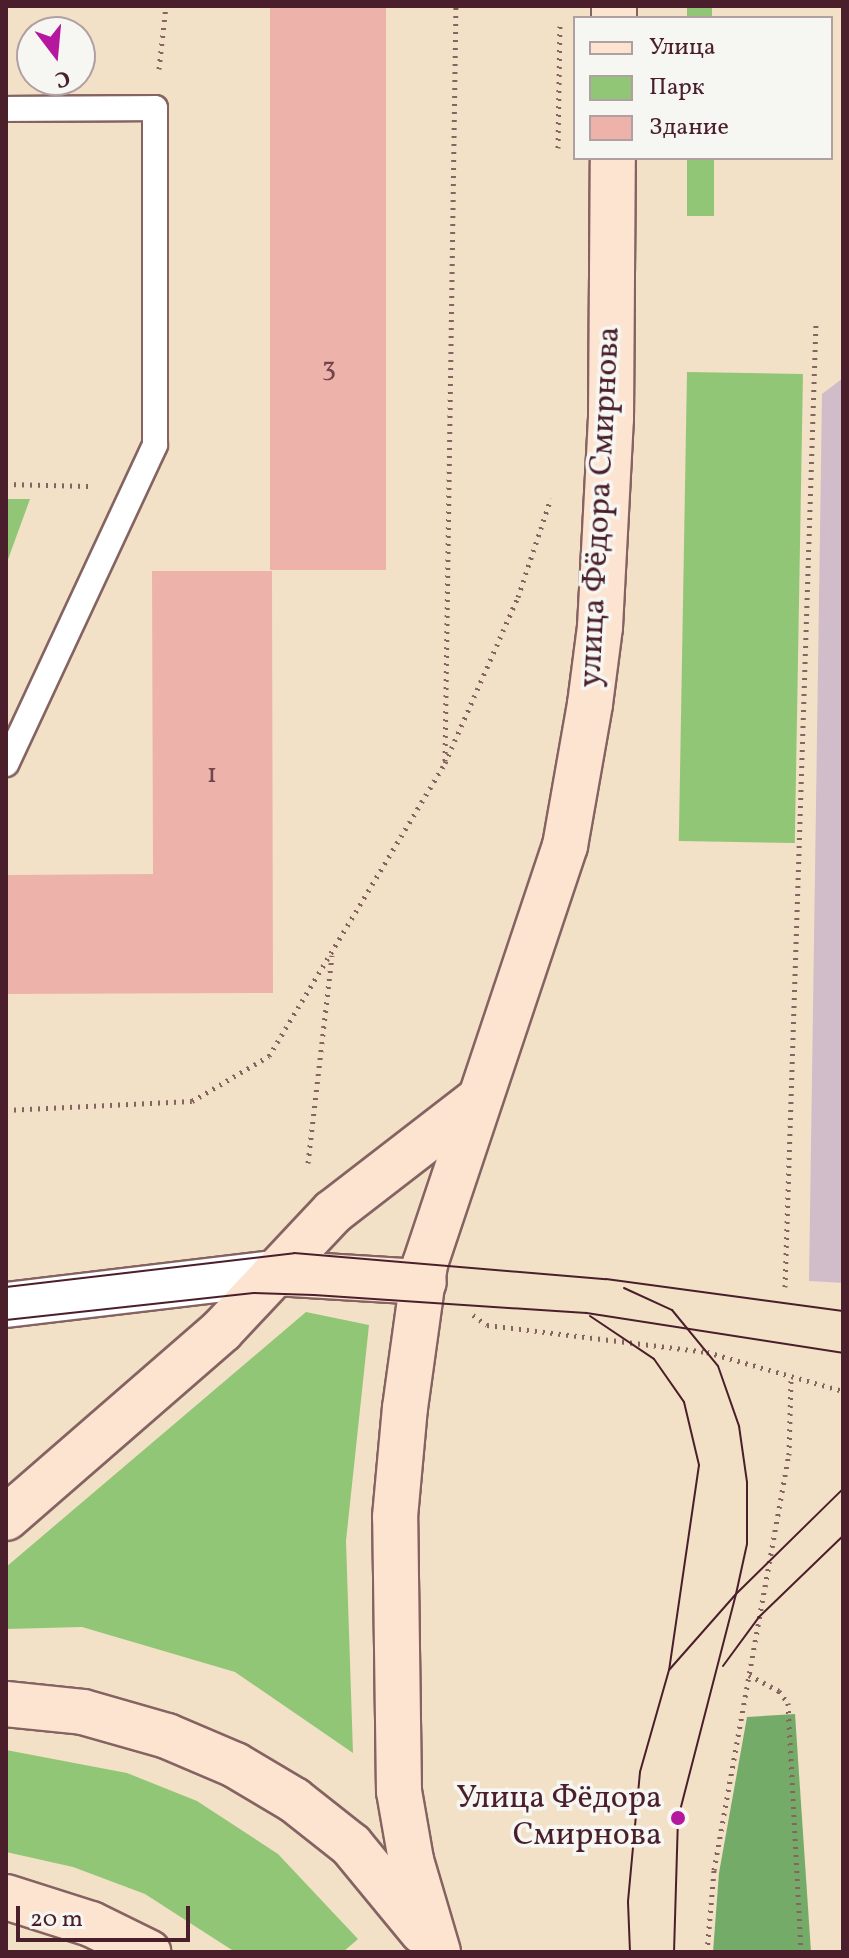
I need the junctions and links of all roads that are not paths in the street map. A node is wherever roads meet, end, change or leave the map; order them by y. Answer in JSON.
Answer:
{"nodes":[{"id":1,"x":6,"y":109,"type":"edge"},
{"id":2,"x":613,"y":160,"type":"edge"},
{"id":3,"x":6,"y":764,"type":"edge"},
{"id":4,"x":479,"y":1099,"type":"junction"},
{"id":5,"x":275,"y":1273,"type":"junction"},
{"id":6,"x":424,"y":1282,"type":"junction"},
{"id":7,"x":6,"y":1305,"type":"edge"},
{"id":8,"x":51,"y":1482,"type":"junction"},
{"id":9,"x":6,"y":1485,"type":"edge"},
{"id":10,"x":6,"y":1518,"type":"edge"},
{"id":11,"x":6,"y":1704,"type":"edge"},
{"id":12,"x":6,"y":1897,"type":"edge"},
{"id":13,"x":148,"y":1952,"type":"edge"},
{"id":14,"x":438,"y":1952,"type":"edge"}],
"edges":[{"from":1,"to":3,"type":"lane"},
{"from":2,"to":4,"type":"main road","name":"улица Фёдора Смирнова"},
{"from":4,"to":5,"type":"main road"},
{"from":4,"to":6,"type":"main road","name":"улица Фёдора Смирнова"},
{"from":5,"to":6,"type":"main road"},
{"from":5,"to":7,"type":"street"},
{"from":5,"to":8,"type":"main road"},
{"from":6,"to":14,"type":"main road","name":"улица Фёдора Смирнова"},
{"from":8,"to":9,"type":"lane"},
{"from":8,"to":10,"type":"main road"},
{"from":11,"to":14,"type":"main road"},
{"from":12,"to":13,"type":"main road"}]}
